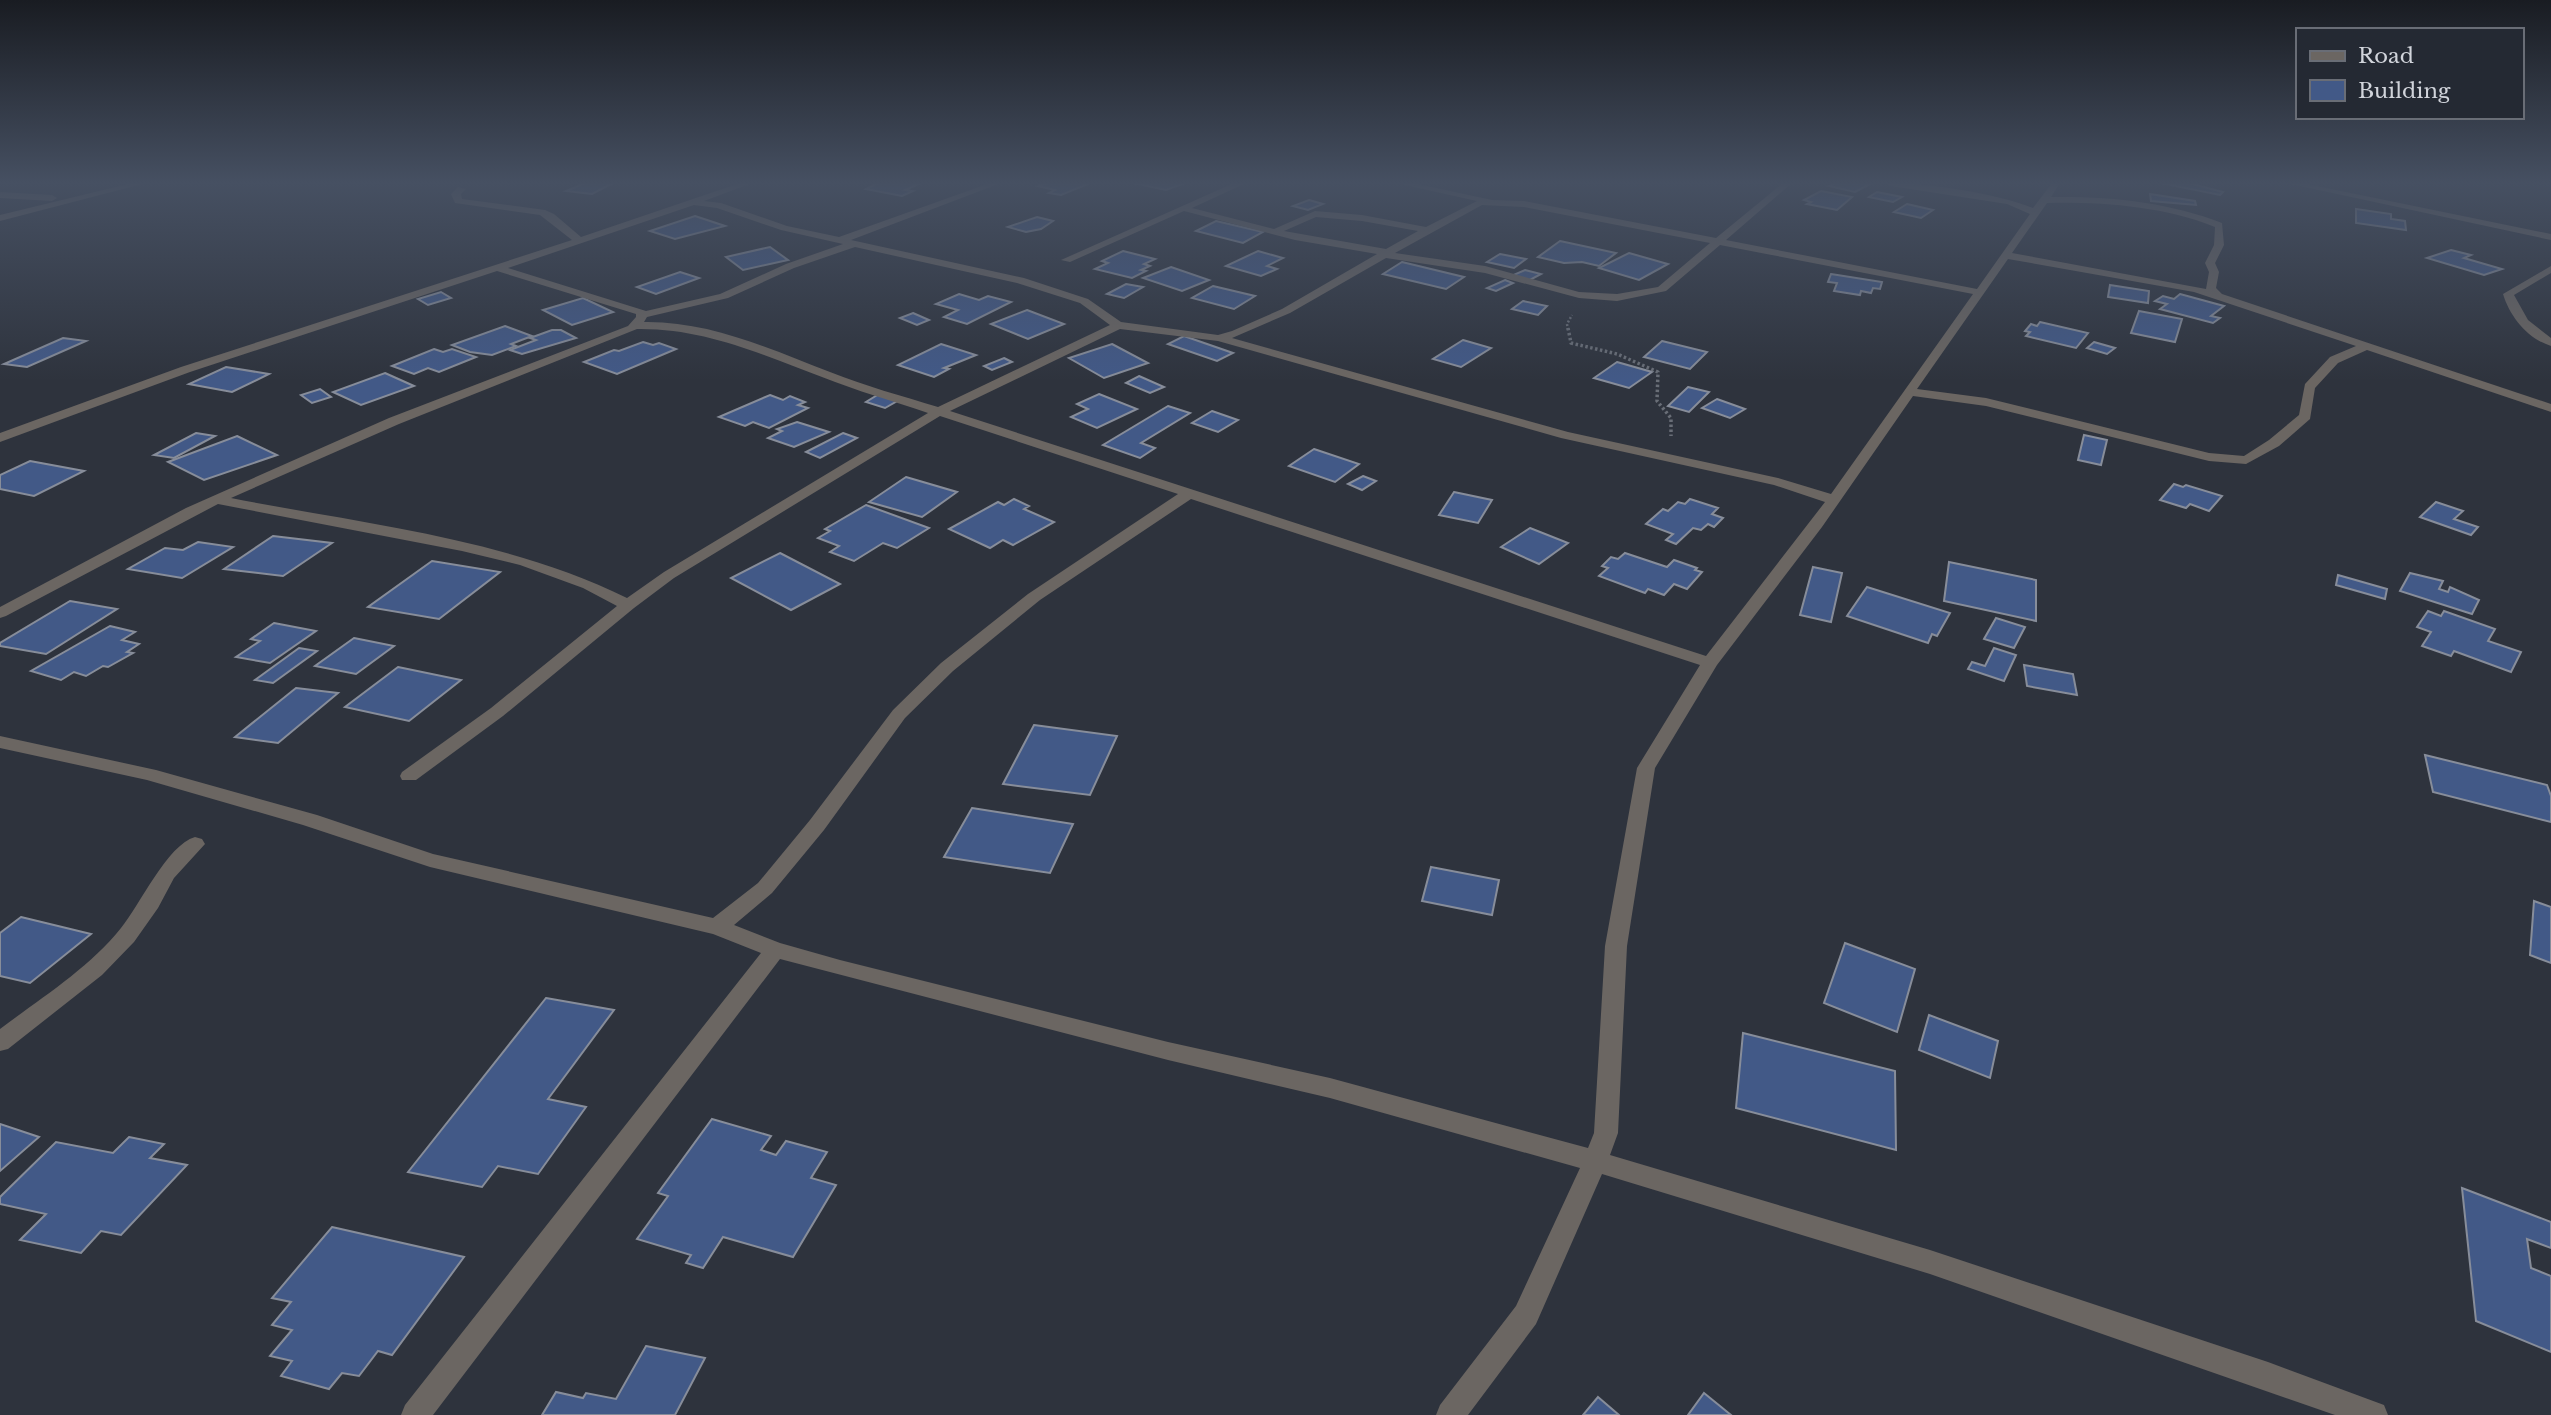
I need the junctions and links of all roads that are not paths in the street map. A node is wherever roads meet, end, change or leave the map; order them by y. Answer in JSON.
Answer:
{"nodes":[{"id":1,"x":555,"y":249,"type":"edge"},
{"id":2,"x":840,"y":249,"type":"edge"},
{"id":3,"x":877,"y":249,"type":"edge"},
{"id":4,"x":1090,"y":249,"type":"edge"},
{"id":5,"x":1363,"y":249,"type":"edge"},
{"id":6,"x":1391,"y":249,"type":"edge"},
{"id":7,"x":1708,"y":249,"type":"edge"},
{"id":8,"x":1763,"y":249,"type":"edge"},
{"id":9,"x":2007,"y":249,"type":"edge"},
{"id":10,"x":2217,"y":249,"type":"edge"},
{"id":11,"x":1383,"y":253,"type":"junction"},
{"id":12,"x":2003,"y":255,"type":"junction"},
{"id":13,"x":1066,"y":260,"type":"dead end"},
{"id":14,"x":498,"y":268,"type":"junction"},
{"id":15,"x":2551,"y":269,"type":"edge"},
{"id":16,"x":1978,"y":292,"type":"junction"},
{"id":17,"x":2218,"y":296,"type":"junction"},
{"id":18,"x":638,"y":321,"type":"junction"},
{"id":19,"x":1118,"y":325,"type":"junction"},
{"id":20,"x":1218,"y":338,"type":"junction"},
{"id":21,"x":2551,"y":343,"type":"edge"},
{"id":22,"x":2367,"y":346,"type":"junction"},
{"id":23,"x":1908,"y":392,"type":"junction"},
{"id":24,"x":2551,"y":408,"type":"edge"},
{"id":25,"x":940,"y":411,"type":"junction"},
{"id":26,"x":0,"y":438,"type":"edge"},
{"id":27,"x":1190,"y":493,"type":"junction"},
{"id":28,"x":217,"y":500,"type":"junction"},
{"id":29,"x":1834,"y":500,"type":"junction"},
{"id":30,"x":628,"y":605,"type":"junction"},
{"id":31,"x":0,"y":613,"type":"edge"},
{"id":32,"x":1710,"y":663,"type":"junction"},
{"id":33,"x":0,"y":742,"type":"edge"},
{"id":34,"x":409,"y":776,"type":"dead end"},
{"id":35,"x":195,"y":844,"type":"dead end"},
{"id":36,"x":717,"y":927,"type":"junction"},
{"id":37,"x":775,"y":950,"type":"junction"},
{"id":38,"x":0,"y":1042,"type":"edge"},
{"id":39,"x":1595,"y":1161,"type":"junction"},
{"id":40,"x":415,"y":1415,"type":"edge"},
{"id":41,"x":1450,"y":1415,"type":"edge"},
{"id":42,"x":2374,"y":1415,"type":"edge"}],
"edges":[{"from":1,"to":14,"type":"street"},
{"from":2,"to":18,"type":"street"},
{"from":3,"to":19,"type":"street"},
{"from":4,"to":13,"type":"street"},
{"from":5,"to":11,"type":"street"},
{"from":6,"to":11,"type":"street"},
{"from":7,"to":11,"type":"street"},
{"from":8,"to":16,"type":"street"},
{"from":9,"to":12,"type":"street"},
{"from":10,"to":17,"type":"street"},
{"from":11,"to":20,"type":"street"},
{"from":12,"to":16,"type":"street"},
{"from":12,"to":17,"type":"street"},
{"from":14,"to":18,"type":"street"},
{"from":14,"to":26,"type":"street"},
{"from":15,"to":21,"type":"street"},
{"from":16,"to":23,"type":"street"},
{"from":17,"to":22,"type":"street"},
{"from":18,"to":25,"type":"street"},
{"from":18,"to":28,"type":"street"},
{"from":19,"to":20,"type":"street"},
{"from":19,"to":25,"type":"street"},
{"from":20,"to":29,"type":"street"},
{"from":22,"to":23,"type":"street"},
{"from":22,"to":24,"type":"street"},
{"from":23,"to":29,"type":"street"},
{"from":25,"to":27,"type":"street"},
{"from":25,"to":30,"type":"street"},
{"from":27,"to":32,"type":"street"},
{"from":27,"to":36,"type":"street"},
{"from":28,"to":30,"type":"street"},
{"from":28,"to":31,"type":"street"},
{"from":29,"to":32,"type":"street"},
{"from":30,"to":34,"type":"street"},
{"from":32,"to":39,"type":"street"},
{"from":33,"to":36,"type":"street"},
{"from":35,"to":38,"type":"street"},
{"from":36,"to":37,"type":"street"},
{"from":37,"to":39,"type":"street"},
{"from":37,"to":40,"type":"street"},
{"from":39,"to":41,"type":"street"},
{"from":39,"to":42,"type":"street"}]}
